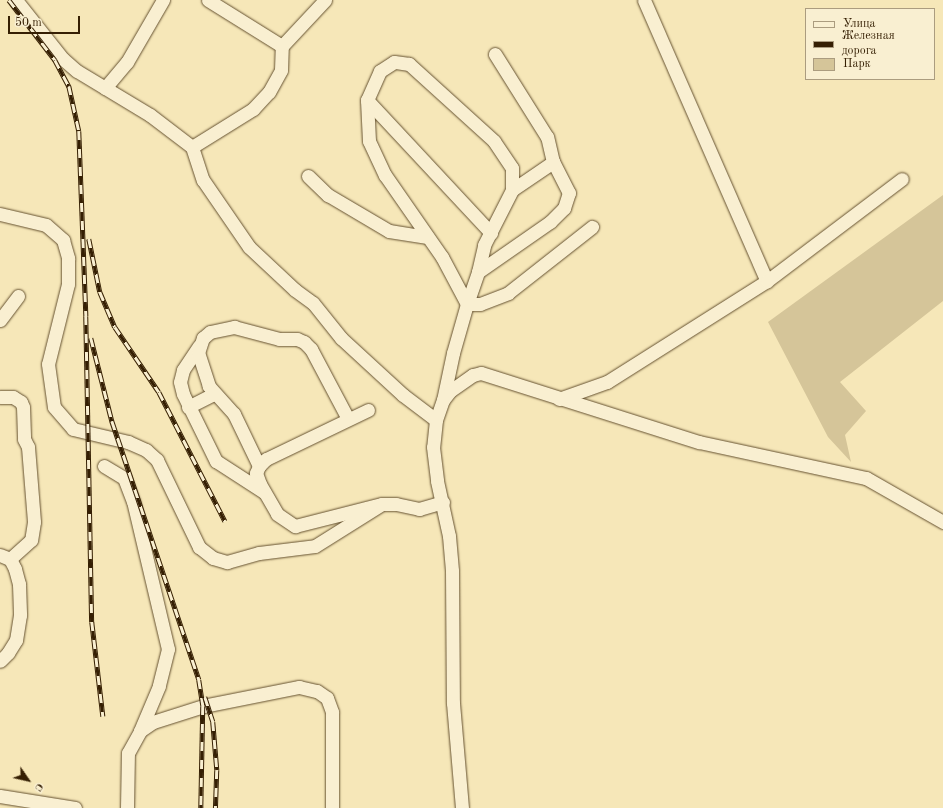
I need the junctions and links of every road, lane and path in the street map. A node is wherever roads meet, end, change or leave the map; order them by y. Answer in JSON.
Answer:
{"nodes":[{"id":1,"x":16,"y":0,"type":"edge"},
{"id":2,"x":163,"y":0,"type":"edge"},
{"id":3,"x":208,"y":0,"type":"edge"},
{"id":4,"x":325,"y":0,"type":"edge"},
{"id":5,"x":644,"y":0,"type":"edge"},
{"id":6,"x":282,"y":46,"type":"junction"},
{"id":7,"x":495,"y":54,"type":"dead end"},
{"id":8,"x":105,"y":88,"type":"junction"},
{"id":9,"x":367,"y":100,"type":"junction"},
{"id":10,"x":192,"y":147,"type":"junction"},
{"id":11,"x":553,"y":162,"type":"junction"},
{"id":12,"x":308,"y":176,"type":"dead end"},
{"id":13,"x":902,"y":179,"type":"dead end"},
{"id":14,"x":512,"y":190,"type":"junction"},
{"id":15,"x":0,"y":214,"type":"edge"},
{"id":16,"x":592,"y":227,"type":"dead end"},
{"id":17,"x":491,"y":233,"type":"junction"},
{"id":18,"x":428,"y":237,"type":"junction"},
{"id":19,"x":478,"y":272,"type":"junction"},
{"id":20,"x":766,"y":281,"type":"junction"},
{"id":21,"x":18,"y":296,"type":"dead end"},
{"id":22,"x":468,"y":304,"type":"junction"},
{"id":23,"x":0,"y":320,"type":"edge"},
{"id":24,"x":199,"y":345,"type":"junction"},
{"id":25,"x":215,"y":393,"type":"junction"},
{"id":26,"x":0,"y":397,"type":"edge"},
{"id":27,"x":559,"y":399,"type":"junction"},
{"id":28,"x":443,"y":400,"type":"junction"},
{"id":29,"x":188,"y":407,"type":"junction"},
{"id":30,"x":368,"y":410,"type":"dead end"},
{"id":31,"x":348,"y":420,"type":"junction"},
{"id":32,"x":436,"y":420,"type":"junction"},
{"id":33,"x":104,"y":466,"type":"dead end"},
{"id":34,"x":259,"y":466,"type":"junction"},
{"id":35,"x":264,"y":492,"type":"junction"},
{"id":36,"x":443,"y":502,"type":"junction"},
{"id":37,"x":382,"y":504,"type":"junction"},
{"id":38,"x":943,"y":522,"type":"edge"},
{"id":39,"x":5,"y":557,"type":"edge"},
{"id":40,"x":0,"y":661,"type":"edge"},
{"id":41,"x":140,"y":731,"type":"junction"},
{"id":42,"x":0,"y":796,"type":"edge"},
{"id":43,"x":75,"y":808,"type":"edge"},
{"id":44,"x":128,"y":808,"type":"edge"},
{"id":45,"x":332,"y":808,"type":"edge"},
{"id":46,"x":462,"y":808,"type":"edge"}],
"edges":[{"from":1,"to":8,"type":"street"},
{"from":2,"to":8,"type":"street"},
{"from":3,"to":6,"type":"street"},
{"from":4,"to":6,"type":"street"},
{"from":5,"to":20,"type":"street"},
{"from":6,"to":10,"type":"street"},
{"from":7,"to":11,"type":"street"},
{"from":8,"to":10,"type":"street"},
{"from":9,"to":14,"type":"street"},
{"from":9,"to":17,"type":"street"},
{"from":9,"to":18,"type":"street"},
{"from":10,"to":32,"type":"street"},
{"from":11,"to":14,"type":"street"},
{"from":11,"to":19,"type":"street"},
{"from":12,"to":18,"type":"street"},
{"from":13,"to":20,"type":"street"},
{"from":14,"to":17,"type":"street"},
{"from":15,"to":37,"type":"street"},
{"from":16,"to":22,"type":"street"},
{"from":17,"to":19,"type":"street"},
{"from":18,"to":22,"type":"street"},
{"from":19,"to":22,"type":"street"},
{"from":20,"to":27,"type":"street"},
{"from":21,"to":23,"type":"street"},
{"from":22,"to":28,"type":"street"},
{"from":24,"to":25,"type":"street"},
{"from":24,"to":29,"type":"street"},
{"from":24,"to":31,"type":"street"},
{"from":25,"to":29,"type":"street"},
{"from":25,"to":34,"type":"street"},
{"from":26,"to":39,"type":"street"},
{"from":27,"to":28,"type":"street"},
{"from":27,"to":38,"type":"street"},
{"from":28,"to":32,"type":"street"},
{"from":29,"to":35,"type":"street"},
{"from":30,"to":31,"type":"street"},
{"from":31,"to":34,"type":"street"},
{"from":32,"to":36,"type":"street"},
{"from":33,"to":41,"type":"street"},
{"from":34,"to":35,"type":"street"},
{"from":35,"to":37,"type":"street"},
{"from":36,"to":37,"type":"street"},
{"from":36,"to":46,"type":"street"},
{"from":39,"to":40,"type":"street"},
{"from":41,"to":44,"type":"street"},
{"from":41,"to":45,"type":"street"},
{"from":42,"to":43,"type":"street"}]}
